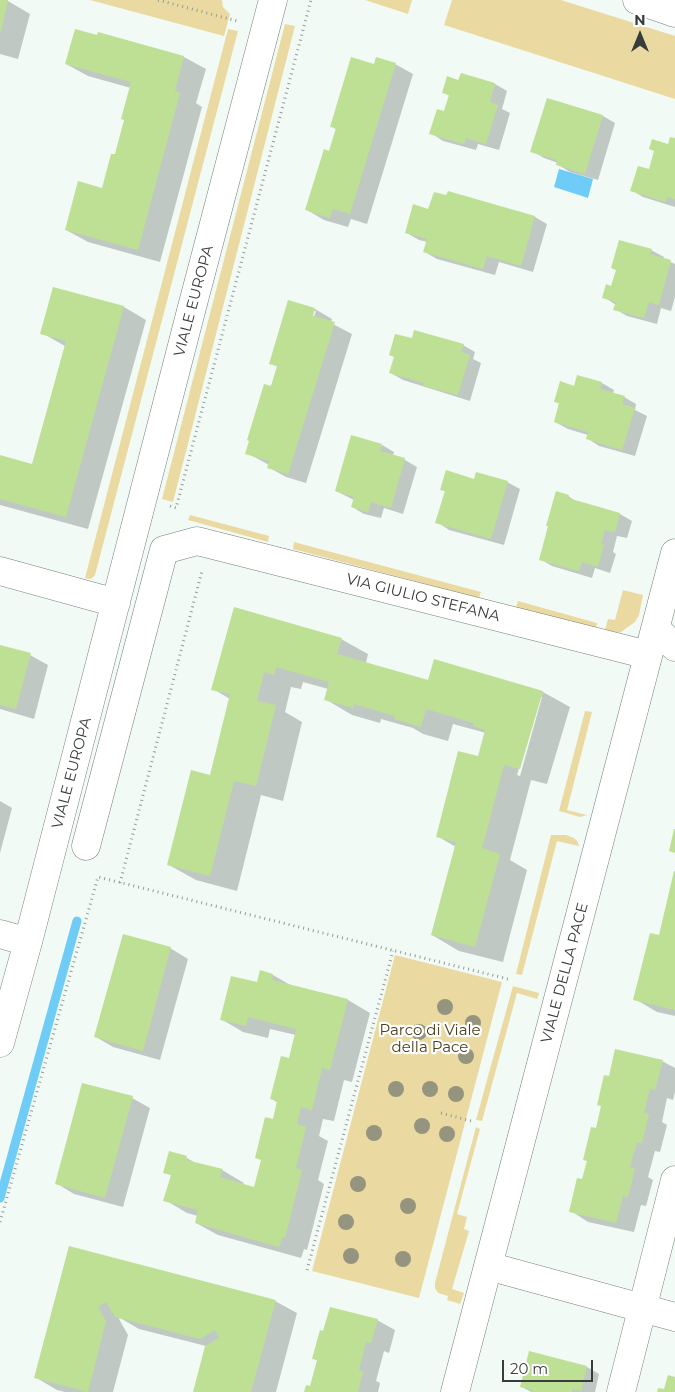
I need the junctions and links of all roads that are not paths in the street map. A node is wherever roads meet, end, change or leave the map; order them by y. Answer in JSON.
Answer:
{"nodes":[{"id":1,"x":273,"y":0,"type":"edge"},
{"id":2,"x":637,"y":0,"type":"edge"},
{"id":3,"x":675,"y":12,"type":"edge"},
{"id":4,"x":675,"y":554,"type":"edge"},
{"id":5,"x":0,"y":571,"type":"edge"},
{"id":6,"x":116,"y":603,"type":"junction"},
{"id":7,"x":665,"y":638,"type":"edge"},
{"id":8,"x":648,"y":655,"type":"junction"},
{"id":9,"x":86,"y":846,"type":"dead end"},
{"id":10,"x":0,"y":934,"type":"edge"},
{"id":11,"x":28,"y":942,"type":"junction"},
{"id":12,"x":0,"y":1043,"type":"edge"},
{"id":13,"x":675,"y":1180,"type":"edge"},
{"id":14,"x":488,"y":1266,"type":"junction"},
{"id":15,"x":642,"y":1308,"type":"junction"},
{"id":16,"x":675,"y":1317,"type":"edge"},
{"id":17,"x":455,"y":1392,"type":"edge"},
{"id":18,"x":621,"y":1392,"type":"edge"}],
"edges":[{"from":1,"to":6,"type":"street","name":"VIALE EUROPA"},
{"from":2,"to":3,"type":"street"},
{"from":4,"to":7,"type":"street","name":"VIALE DELLA PACE"},
{"from":5,"to":6,"type":"street"},
{"from":6,"to":11,"type":"street","name":"VIALE EUROPA"},
{"from":7,"to":8,"type":"street","name":"VIALE DELLA PACE"},
{"from":8,"to":9,"type":"street","name":"VIA GIULIO STEFANA"},
{"from":8,"to":14,"type":"street","name":"VIALE DELLA PACE"},
{"from":10,"to":11,"type":"street"},
{"from":11,"to":12,"type":"street","name":"VIALE EUROPA"},
{"from":13,"to":15,"type":"street"},
{"from":14,"to":15,"type":"street"},
{"from":14,"to":17,"type":"street","name":"VIALE DELLA PACE"},
{"from":15,"to":16,"type":"street"},
{"from":15,"to":18,"type":"street"}]}
